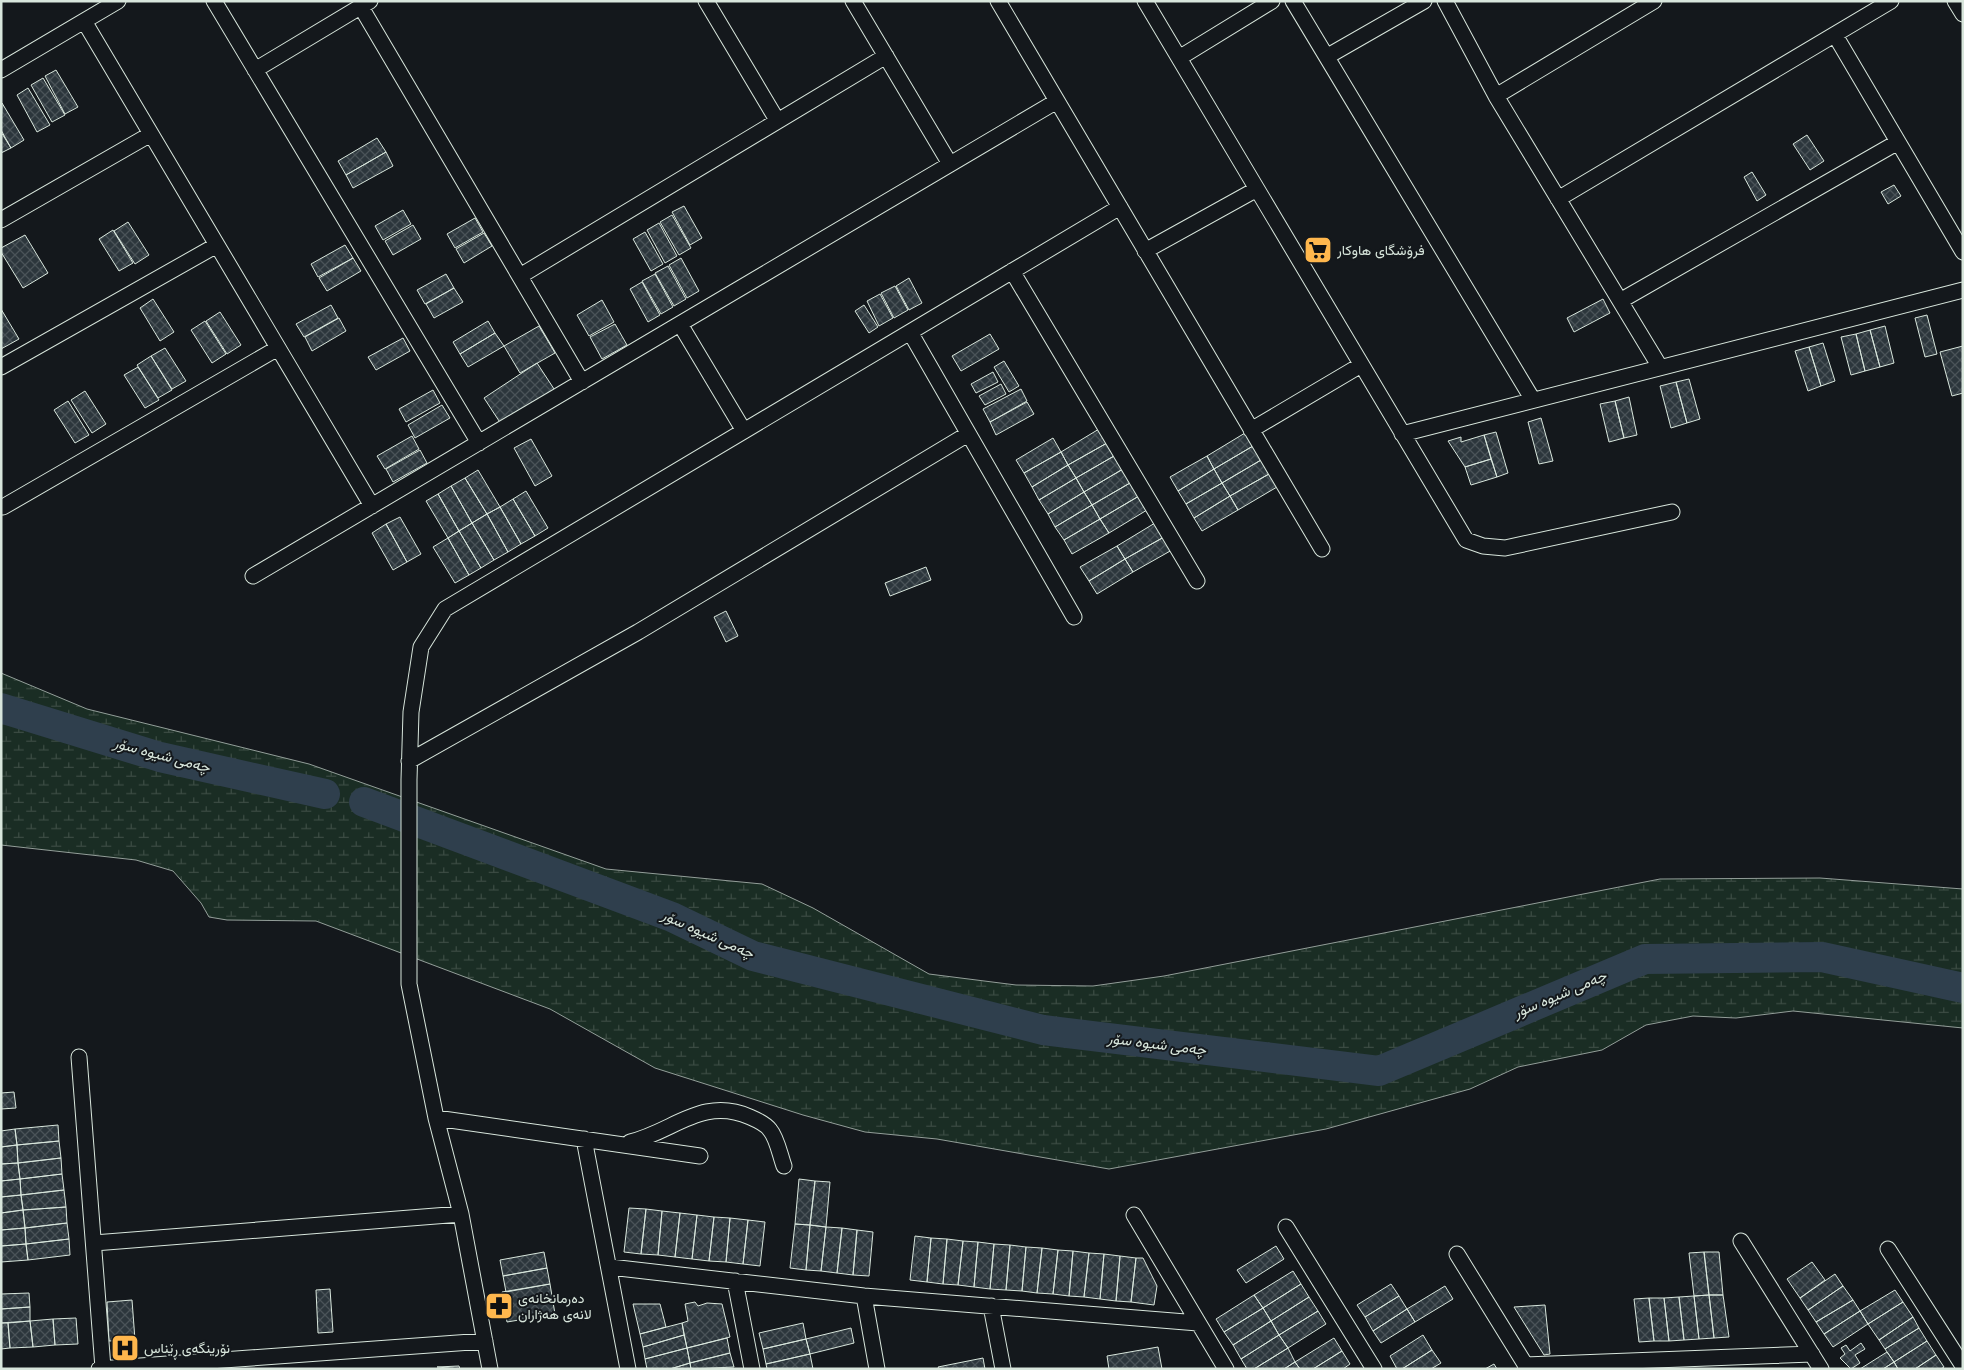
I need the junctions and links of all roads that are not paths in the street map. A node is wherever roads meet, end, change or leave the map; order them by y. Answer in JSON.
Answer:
{"nodes":[{"id":1,"x":118,"y":1,"type":"edge"},
{"id":2,"x":214,"y":1,"type":"edge"},
{"id":3,"x":706,"y":1,"type":"edge"},
{"id":4,"x":853,"y":1,"type":"edge"},
{"id":5,"x":998,"y":1,"type":"edge"},
{"id":6,"x":1145,"y":1,"type":"edge"},
{"id":7,"x":1272,"y":1,"type":"edge"},
{"id":8,"x":1293,"y":1,"type":"edge"},
{"id":9,"x":1424,"y":1,"type":"edge"},
{"id":10,"x":1445,"y":1,"type":"edge"},
{"id":11,"x":1654,"y":1,"type":"edge"},
{"id":12,"x":1891,"y":1,"type":"edge"},
{"id":13,"x":1955,"y":1,"type":"edge"},
{"id":14,"x":366,"y":4,"type":"edge"},
{"id":15,"x":1963,"y":14,"type":"edge"},
{"id":16,"x":84,"y":21,"type":"junction"},
{"id":17,"x":1834,"y":35,"type":"junction"},
{"id":18,"x":886,"y":56,"type":"junction"},
{"id":19,"x":1328,"y":56,"type":"junction"},
{"id":20,"x":1178,"y":58,"type":"junction"},
{"id":21,"x":1,"y":70,"type":"edge"},
{"id":22,"x":255,"y":70,"type":"junction"},
{"id":23,"x":1496,"y":96,"type":"junction"},
{"id":24,"x":1057,"y":101,"type":"junction"},
{"id":25,"x":777,"y":120,"type":"junction"},
{"id":26,"x":151,"y":134,"type":"junction"},
{"id":27,"x":1898,"y":142,"type":"junction"},
{"id":28,"x":950,"y":164,"type":"junction"},
{"id":29,"x":1256,"y":189,"type":"junction"},
{"id":30,"x":1558,"y":199,"type":"junction"},
{"id":31,"x":1120,"y":207,"type":"junction"},
{"id":32,"x":1,"y":220,"type":"edge"},
{"id":33,"x":217,"y":245,"type":"junction"},
{"id":34,"x":1145,"y":251,"type":"junction"},
{"id":35,"x":1963,"y":252,"type":"edge"},
{"id":36,"x":1012,"y":272,"type":"junction"},
{"id":37,"x":520,"y":276,"type":"junction"},
{"id":38,"x":1963,"y":290,"type":"edge"},
{"id":39,"x":1620,"y":301,"type":"junction"},
{"id":40,"x":680,"y":324,"type":"junction"},
{"id":41,"x":910,"y":332,"type":"junction"},
{"id":42,"x":278,"y":348,"type":"junction"},
{"id":43,"x":1361,"y":365,"type":"junction"},
{"id":44,"x":1,"y":367,"type":"edge"},
{"id":45,"x":1660,"y":368,"type":"junction"},
{"id":46,"x":582,"y":382,"type":"junction"},
{"id":47,"x":1533,"y":400,"type":"junction"},
{"id":48,"x":1251,"y":430,"type":"junction"},
{"id":49,"x":744,"y":431,"type":"junction"},
{"id":50,"x":968,"y":434,"type":"junction"},
{"id":51,"x":1402,"y":434,"type":"junction"},
{"id":52,"x":479,"y":443,"type":"junction"},
{"id":53,"x":372,"y":506,"type":"junction"},
{"id":54,"x":3,"y":507,"type":"dead end"},
{"id":55,"x":1672,"y":512,"type":"dead end"},
{"id":56,"x":1322,"y":549,"type":"dead end"},
{"id":57,"x":253,"y":576,"type":"dead end"},
{"id":58,"x":1197,"y":581,"type":"dead end"},
{"id":59,"x":1074,"y":617,"type":"dead end"},
{"id":60,"x":409,"y":761,"type":"junction"},
{"id":61,"x":79,"y":1057,"type":"dead end"},
{"id":62,"x":436,"y":1118,"type":"junction"},
{"id":63,"x":584,"y":1139,"type":"junction"},
{"id":64,"x":624,"y":1144,"type":"junction"},
{"id":65,"x":700,"y":1156,"type":"dead end"},
{"id":66,"x":784,"y":1166,"type":"dead end"},
{"id":67,"x":461,"y":1214,"type":"junction"},
{"id":68,"x":1134,"y":1215,"type":"dead end"},
{"id":69,"x":1286,"y":1227,"type":"dead end"},
{"id":70,"x":1741,"y":1241,"type":"dead end"},
{"id":71,"x":94,"y":1243,"type":"junction"},
{"id":72,"x":1888,"y":1249,"type":"dead end"},
{"id":73,"x":1457,"y":1254,"type":"dead end"},
{"id":74,"x":610,"y":1267,"type":"junction"},
{"id":75,"x":735,"y":1281,"type":"junction"},
{"id":76,"x":864,"y":1296,"type":"junction"},
{"id":77,"x":991,"y":1306,"type":"junction"},
{"id":78,"x":1198,"y":1323,"type":"junction"},
{"id":79,"x":485,"y":1341,"type":"junction"},
{"id":80,"x":1812,"y":1354,"type":"junction"},
{"id":81,"x":1675,"y":1364,"type":"edge"},
{"id":82,"x":1963,"y":1366,"type":"edge"},
{"id":83,"x":149,"y":1367,"type":"edge"},
{"id":84,"x":1526,"y":1367,"type":"edge"},
{"id":85,"x":101,"y":1369,"type":"edge"},
{"id":86,"x":490,"y":1369,"type":"edge"},
{"id":87,"x":628,"y":1369,"type":"edge"},
{"id":88,"x":752,"y":1369,"type":"edge"},
{"id":89,"x":877,"y":1369,"type":"edge"},
{"id":90,"x":1003,"y":1369,"type":"edge"},
{"id":91,"x":1226,"y":1369,"type":"edge"},
{"id":92,"x":1374,"y":1369,"type":"edge"},
{"id":93,"x":1821,"y":1369,"type":"edge"}],
"edges":[{"from":1,"to":16,"type":"street"},
{"from":2,"to":22,"type":"street"},
{"from":3,"to":25,"type":"street"},
{"from":4,"to":18,"type":"street"},
{"from":5,"to":24,"type":"street"},
{"from":6,"to":20,"type":"street"},
{"from":7,"to":20,"type":"street"},
{"from":8,"to":19,"type":"street"},
{"from":9,"to":19,"type":"street"},
{"from":10,"to":23,"type":"street"},
{"from":11,"to":23,"type":"street"},
{"from":12,"to":17,"type":"street"},
{"from":13,"to":15,"type":"street"},
{"from":14,"to":22,"type":"street"},
{"from":14,"to":37,"type":"street"},
{"from":16,"to":21,"type":"street"},
{"from":16,"to":26,"type":"street"},
{"from":17,"to":27,"type":"street"},
{"from":17,"to":30,"type":"street"},
{"from":18,"to":25,"type":"street"},
{"from":18,"to":28,"type":"street"},
{"from":19,"to":47,"type":"street"},
{"from":20,"to":29,"type":"street"},
{"from":22,"to":52,"type":"street"},
{"from":23,"to":30,"type":"street"},
{"from":24,"to":28,"type":"street"},
{"from":24,"to":31,"type":"street"},
{"from":25,"to":37,"type":"street"},
{"from":26,"to":32,"type":"street"},
{"from":26,"to":33,"type":"street"},
{"from":27,"to":35,"type":"street"},
{"from":27,"to":39,"type":"street"},
{"from":28,"to":40,"type":"street"},
{"from":29,"to":34,"type":"street"},
{"from":29,"to":43,"type":"street"},
{"from":30,"to":39,"type":"street"},
{"from":31,"to":34,"type":"street"},
{"from":31,"to":36,"type":"street"},
{"from":33,"to":42,"type":"street"},
{"from":33,"to":44,"type":"street"},
{"from":34,"to":48,"type":"street"},
{"from":36,"to":41,"type":"street"},
{"from":36,"to":58,"type":"street"},
{"from":37,"to":46,"type":"street"},
{"from":38,"to":45,"type":"street"},
{"from":39,"to":45,"type":"street"},
{"from":40,"to":46,"type":"street"},
{"from":40,"to":49,"type":"street"},
{"from":41,"to":49,"type":"street"},
{"from":41,"to":50,"type":"street"},
{"from":42,"to":53,"type":"street"},
{"from":42,"to":54,"type":"street"},
{"from":43,"to":48,"type":"street"},
{"from":43,"to":51,"type":"street"},
{"from":45,"to":47,"type":"street"},
{"from":46,"to":52,"type":"street"},
{"from":47,"to":51,"type":"street"},
{"from":48,"to":56,"type":"street"},
{"from":49,"to":60,"type":"street"},
{"from":50,"to":59,"type":"street"},
{"from":50,"to":60,"type":"street"},
{"from":51,"to":55,"type":"street"},
{"from":52,"to":53,"type":"street"},
{"from":53,"to":57,"type":"street"},
{"from":60,"to":62,"type":"street"},
{"from":61,"to":71,"type":"street"},
{"from":62,"to":63,"type":"street"},
{"from":62,"to":67,"type":"street"},
{"from":63,"to":64,"type":"street"},
{"from":63,"to":74,"type":"street"},
{"from":64,"to":65,"type":"street"},
{"from":64,"to":66,"type":"street"},
{"from":67,"to":71,"type":"street"},
{"from":67,"to":79,"type":"street"},
{"from":68,"to":78,"type":"street"},
{"from":69,"to":92,"type":"street"},
{"from":70,"to":80,"type":"street"},
{"from":71,"to":85,"type":"street"},
{"from":72,"to":82,"type":"street"},
{"from":73,"to":84,"type":"street"},
{"from":74,"to":75,"type":"street"},
{"from":74,"to":87,"type":"street"},
{"from":75,"to":76,"type":"street"},
{"from":75,"to":88,"type":"street"},
{"from":76,"to":77,"type":"street"},
{"from":76,"to":89,"type":"street"},
{"from":77,"to":78,"type":"street"},
{"from":77,"to":90,"type":"street"},
{"from":78,"to":91,"type":"street"},
{"from":79,"to":83,"type":"street"},
{"from":79,"to":86,"type":"street"},
{"from":80,"to":81,"type":"street"},
{"from":80,"to":93,"type":"street"},
{"from":81,"to":84,"type":"street"},
{"from":83,"to":85,"type":"street"}]}
